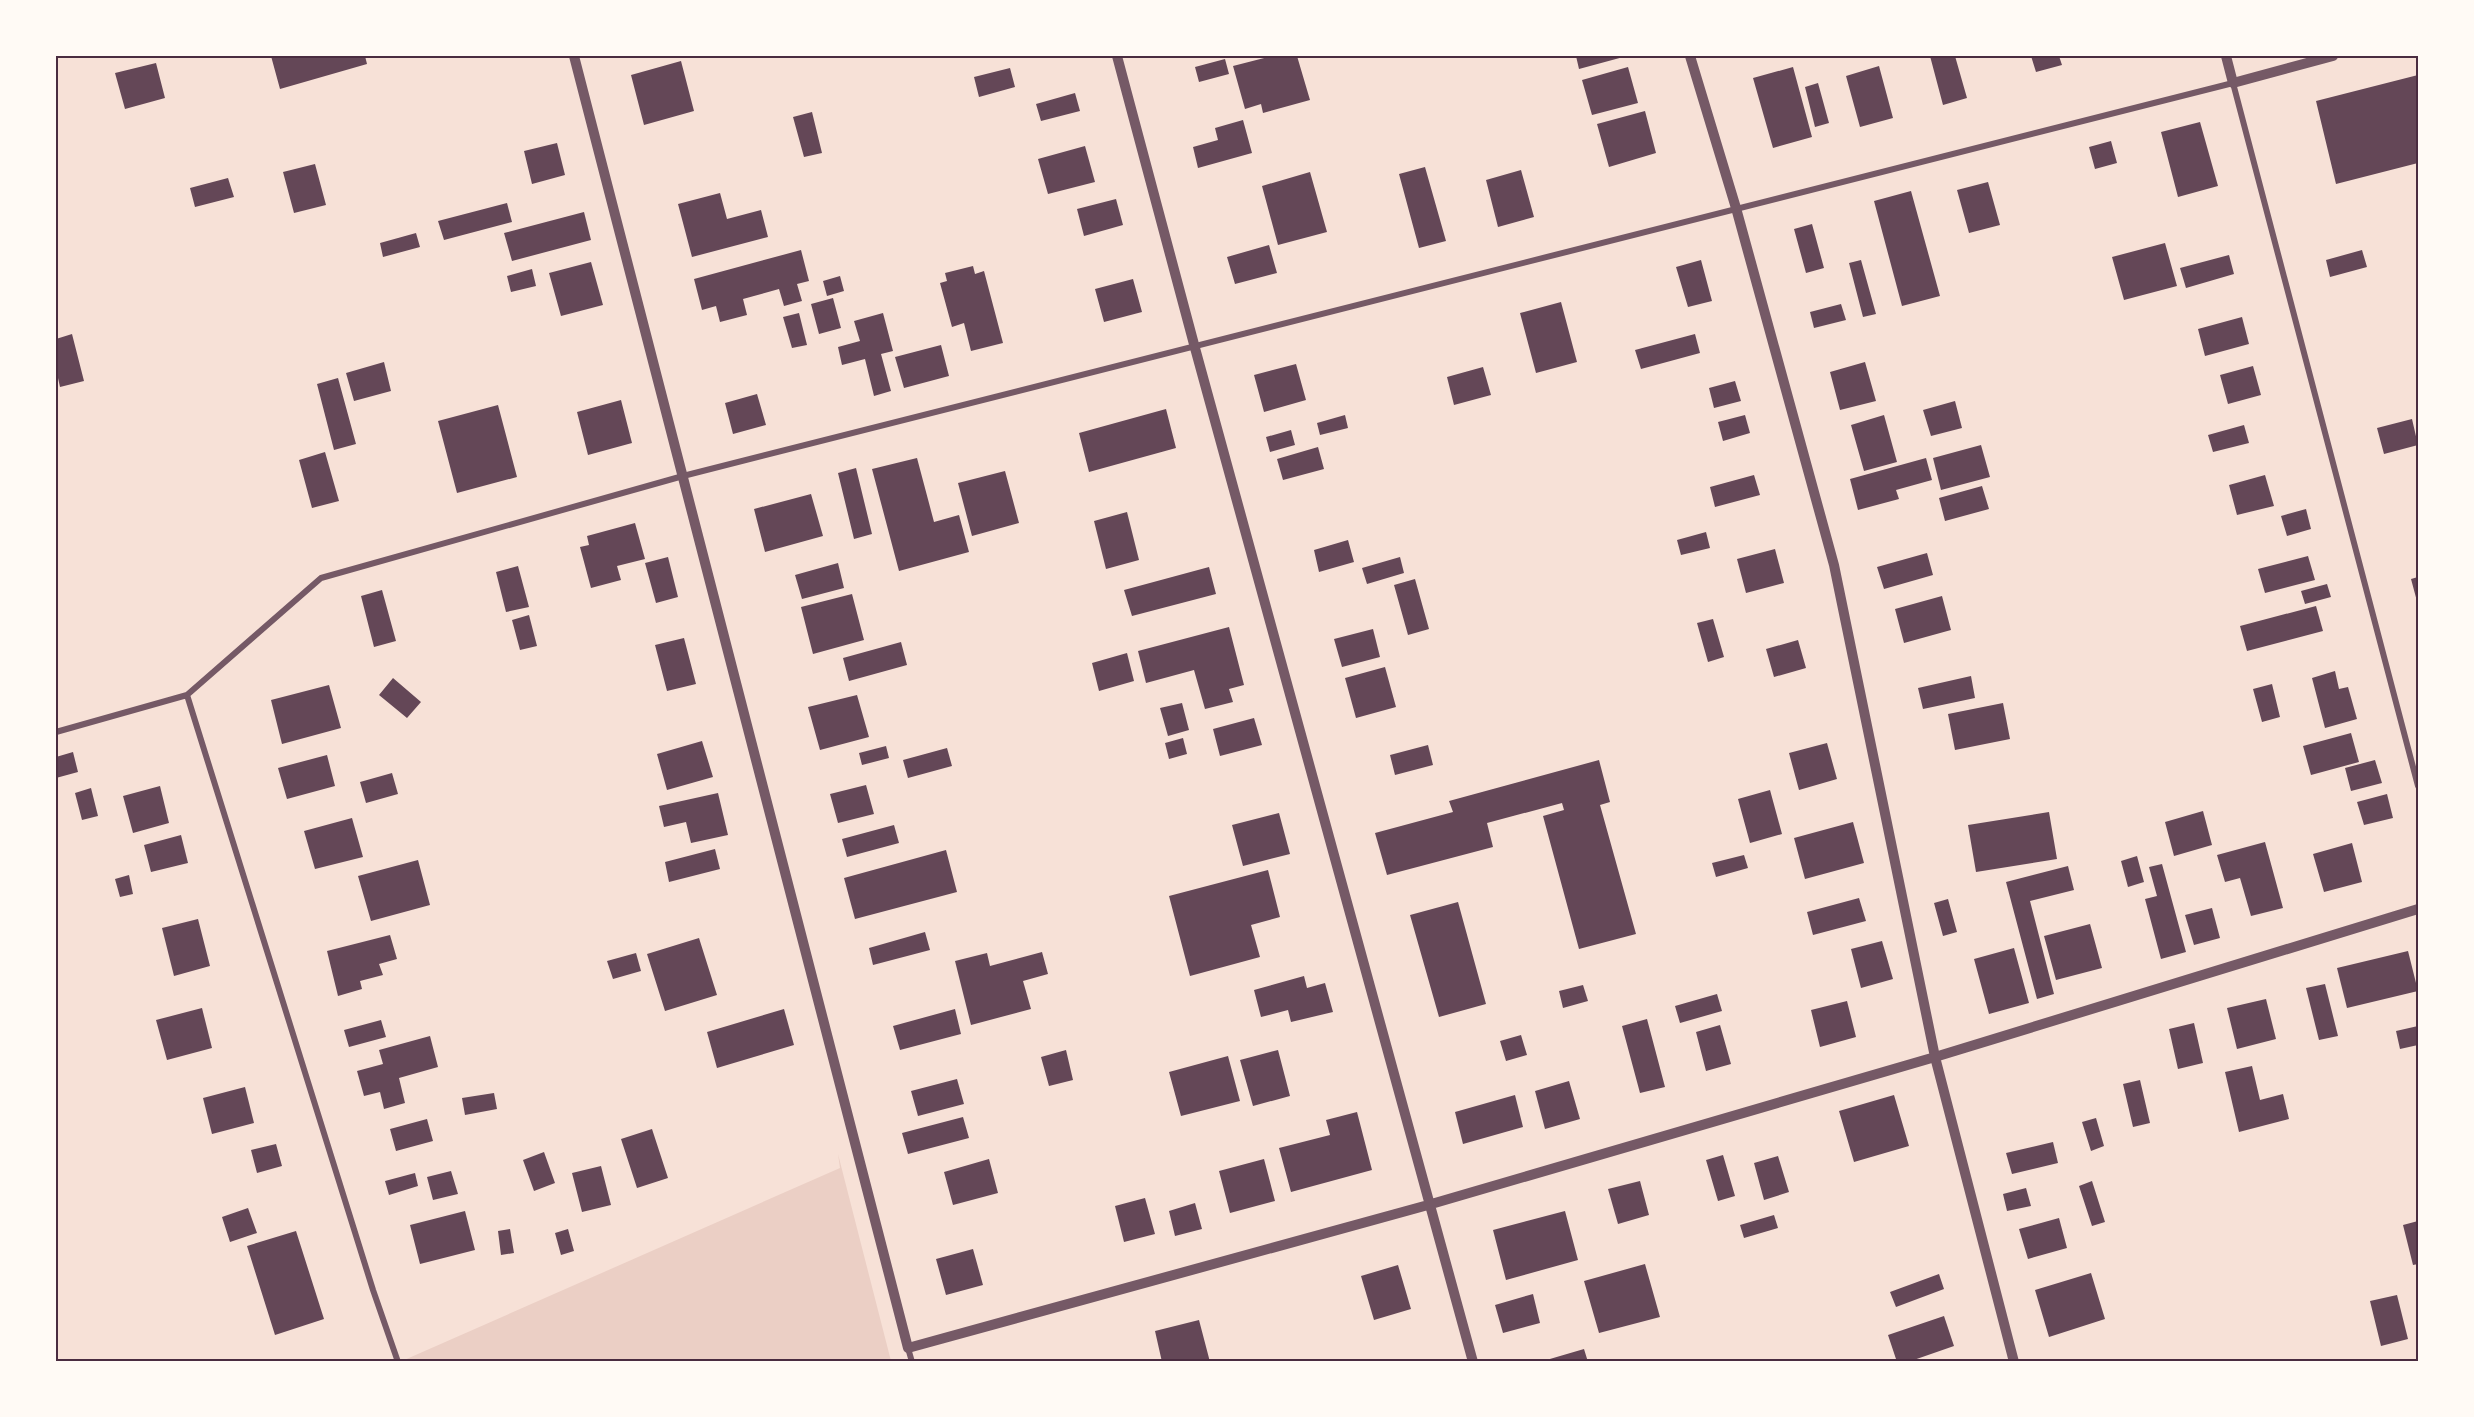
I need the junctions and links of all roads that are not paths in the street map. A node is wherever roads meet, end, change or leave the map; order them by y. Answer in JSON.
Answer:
{"nodes":[{"id":1,"x":574,"y":56,"type":"edge"},
{"id":2,"x":1117,"y":56,"type":"edge"},
{"id":3,"x":1690,"y":56,"type":"edge"},
{"id":4,"x":2226,"y":56,"type":"edge"},
{"id":5,"x":2333,"y":56,"type":"edge"},
{"id":6,"x":2233,"y":83,"type":"junction"},
{"id":7,"x":1736,"y":208,"type":"junction"},
{"id":8,"x":1195,"y":348,"type":"junction"},
{"id":9,"x":683,"y":476,"type":"junction"},
{"id":10,"x":187,"y":694,"type":"junction"},
{"id":11,"x":56,"y":732,"type":"edge"},
{"id":12,"x":2418,"y":786,"type":"edge"},
{"id":13,"x":2418,"y":909,"type":"edge"},
{"id":14,"x":1935,"y":1057,"type":"junction"},
{"id":15,"x":1428,"y":1205,"type":"junction"},
{"id":16,"x":908,"y":1348,"type":"junction"},
{"id":17,"x":398,"y":1362,"type":"edge"},
{"id":18,"x":912,"y":1362,"type":"edge"},
{"id":19,"x":1473,"y":1362,"type":"edge"},
{"id":20,"x":2014,"y":1362,"type":"edge"}],
"edges":[{"from":1,"to":9,"type":"street"},
{"from":2,"to":8,"type":"street"},
{"from":3,"to":7,"type":"street"},
{"from":4,"to":6,"type":"street"},
{"from":5,"to":6,"type":"street"},
{"from":6,"to":7,"type":"street"},
{"from":6,"to":12,"type":"street"},
{"from":7,"to":8,"type":"street"},
{"from":7,"to":14,"type":"street"},
{"from":8,"to":9,"type":"street"},
{"from":8,"to":15,"type":"street"},
{"from":9,"to":10,"type":"street"},
{"from":9,"to":16,"type":"street"},
{"from":10,"to":11,"type":"street"},
{"from":10,"to":17,"type":"street"},
{"from":13,"to":14,"type":"street"},
{"from":14,"to":15,"type":"street"},
{"from":14,"to":20,"type":"street"},
{"from":15,"to":16,"type":"street"},
{"from":15,"to":19,"type":"street"},
{"from":16,"to":18,"type":"street"}]}
